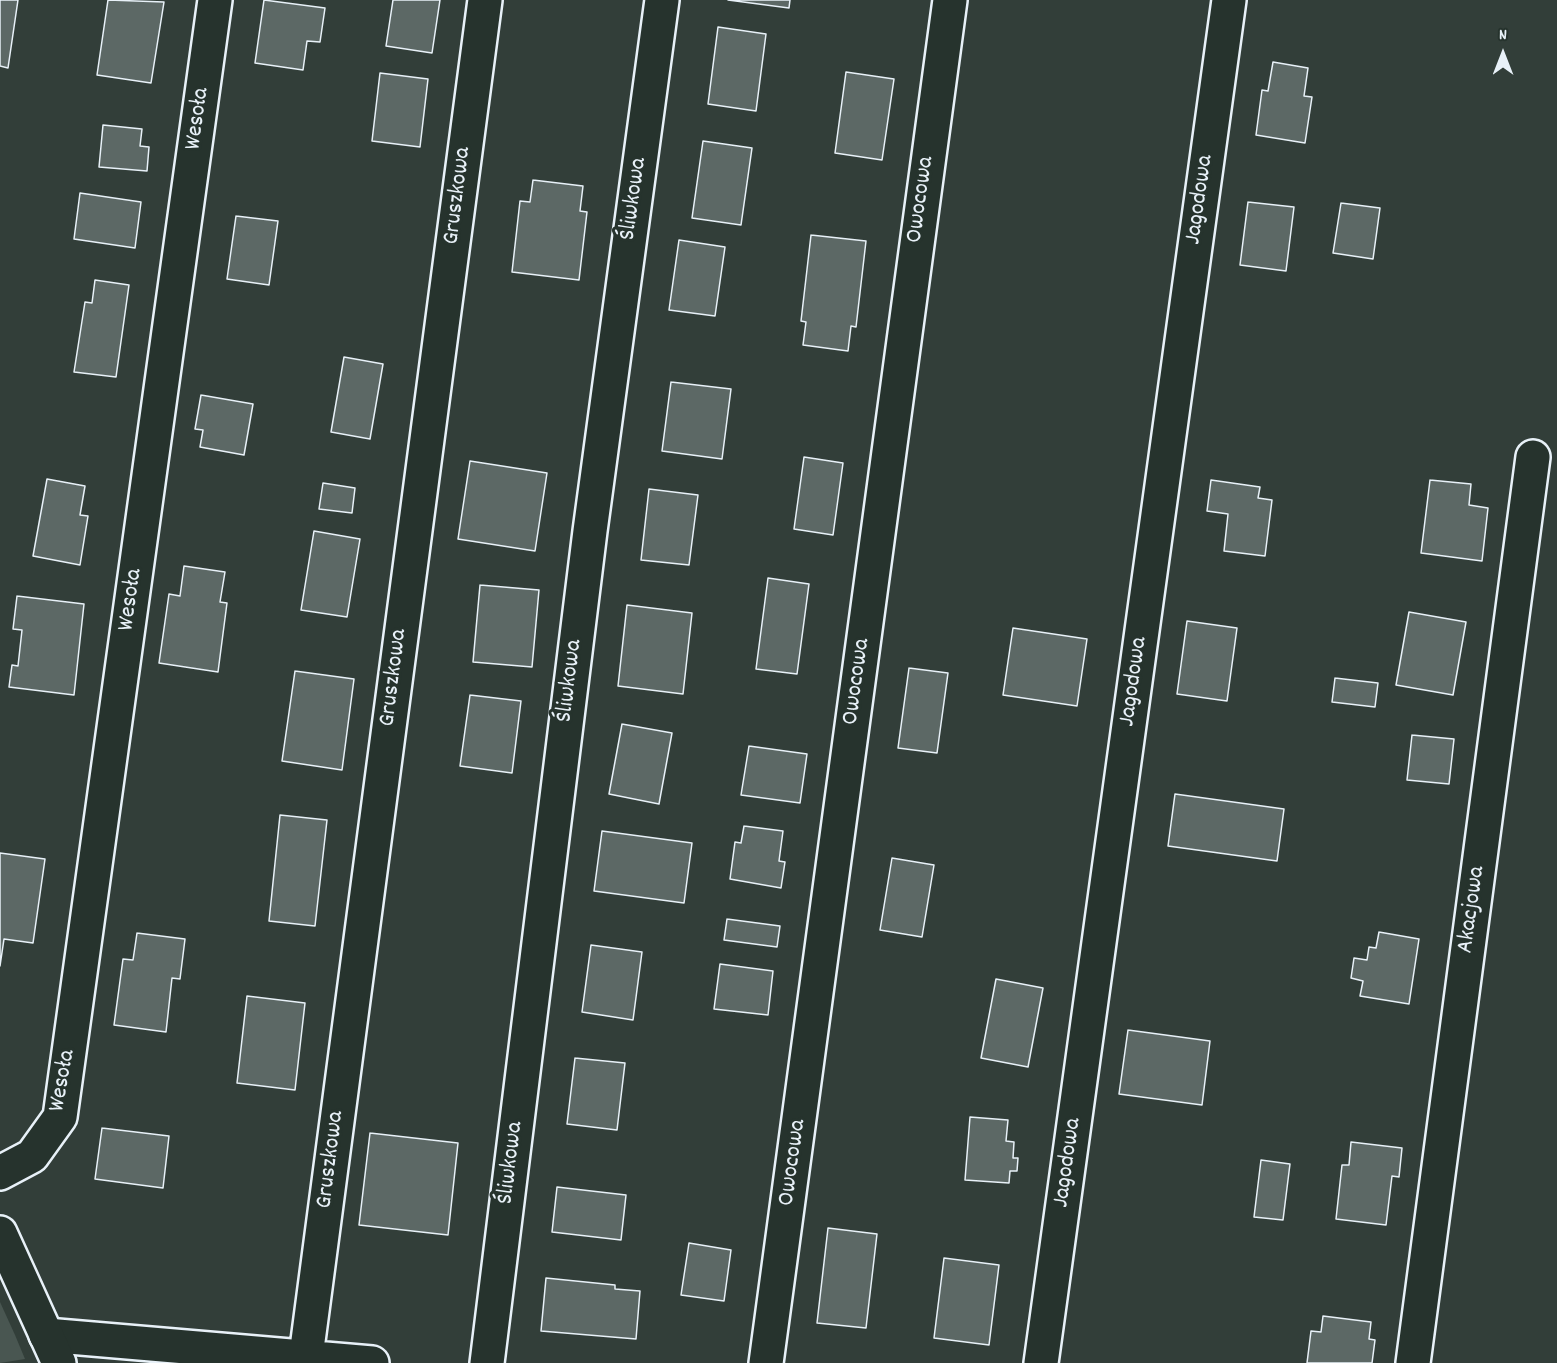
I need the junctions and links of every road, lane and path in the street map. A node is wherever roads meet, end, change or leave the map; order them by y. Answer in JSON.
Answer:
{"nodes":[{"id":1,"x":215,"y":0,"type":"edge"},
{"id":2,"x":485,"y":0,"type":"edge"},
{"id":3,"x":662,"y":0,"type":"edge"},
{"id":4,"x":950,"y":0,"type":"edge"},
{"id":5,"x":1229,"y":0,"type":"edge"},
{"id":6,"x":1533,"y":457,"type":"dead end"},
{"id":7,"x":0,"y":1173,"type":"edge"},
{"id":8,"x":0,"y":1233,"type":"edge"},
{"id":9,"x":52,"y":1349,"type":"edge"},
{"id":10,"x":306,"y":1356,"type":"junction"},
{"id":11,"x":372,"y":1363,"type":"edge"},
{"id":12,"x":487,"y":1363,"type":"edge"},
{"id":13,"x":766,"y":1363,"type":"edge"},
{"id":14,"x":1041,"y":1363,"type":"edge"},
{"id":15,"x":1413,"y":1363,"type":"edge"}],
"edges":[{"from":1,"to":7,"type":"street","name":"Wesoła"},
{"from":2,"to":10,"type":"street","name":"Gruszkowa"},
{"from":3,"to":12,"type":"street","name":"Śliwkowa"},
{"from":4,"to":13,"type":"street","name":"Owocowa"},
{"from":5,"to":14,"type":"street","name":"Jagodowa"},
{"from":6,"to":15,"type":"street","name":"Akacjowa"},
{"from":8,"to":9,"type":"street"},
{"from":9,"to":10,"type":"street"},
{"from":10,"to":11,"type":"street"}]}
